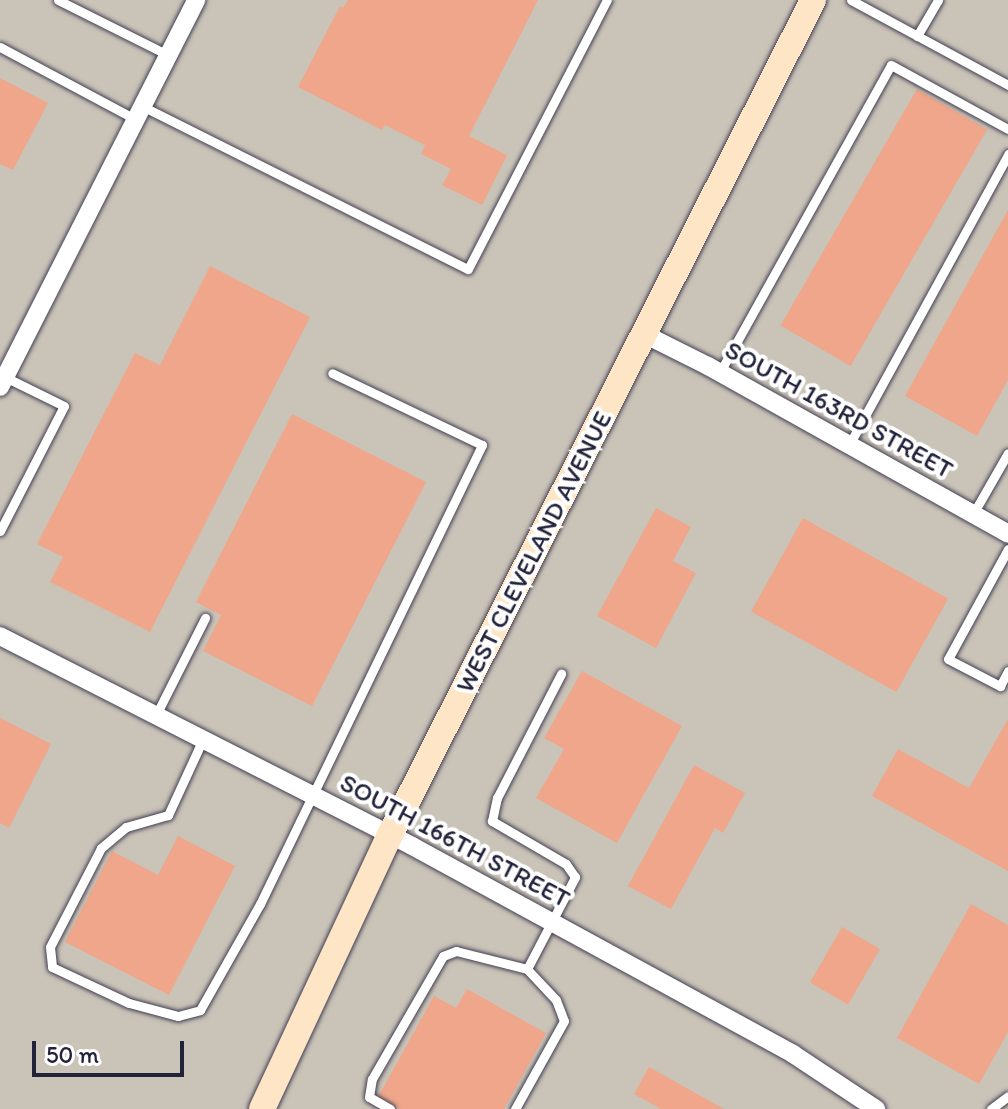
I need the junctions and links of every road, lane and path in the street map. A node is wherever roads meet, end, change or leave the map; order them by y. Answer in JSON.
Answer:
{"nodes":[{"id":1,"x":58,"y":0,"type":"edge"},
{"id":2,"x":196,"y":0,"type":"edge"},
{"id":3,"x":607,"y":0,"type":"edge"},
{"id":4,"x":813,"y":0,"type":"edge"},
{"id":5,"x":851,"y":0,"type":"edge"},
{"id":6,"x":938,"y":0,"type":"edge"},
{"id":7,"x":917,"y":36,"type":"junction"},
{"id":8,"x":2,"y":45,"type":"edge"},
{"id":9,"x":168,"y":55,"type":"junction"},
{"id":10,"x":1008,"y":85,"type":"edge"},
{"id":11,"x":139,"y":112,"type":"junction"},
{"id":12,"x":1008,"y":129,"type":"edge"},
{"id":13,"x":1008,"y":154,"type":"edge"},
{"id":14,"x":644,"y":334,"type":"junction"},
{"id":15,"x":332,"y":373,"type":"dead end"},
{"id":16,"x":720,"y":373,"type":"junction"},
{"id":17,"x":2,"y":382,"type":"edge"},
{"id":18,"x":849,"y":445,"type":"junction"},
{"id":19,"x":1008,"y":453,"type":"edge"},
{"id":20,"x":973,"y":514,"type":"junction"},
{"id":21,"x":0,"y":531,"type":"edge"},
{"id":22,"x":1008,"y":534,"type":"edge"},
{"id":23,"x":1008,"y":549,"type":"edge"},
{"id":24,"x":205,"y":618,"type":"dead end"},
{"id":25,"x":0,"y":636,"type":"edge"},
{"id":26,"x":1008,"y":671,"type":"edge"},
{"id":27,"x":561,"y":674,"type":"dead end"},
{"id":28,"x":156,"y":715,"type":"junction"},
{"id":29,"x":203,"y":739,"type":"junction"},
{"id":30,"x":315,"y":795,"type":"junction"},
{"id":31,"x":390,"y":835,"type":"junction"},
{"id":32,"x":552,"y":922,"type":"junction"},
{"id":33,"x":527,"y":969,"type":"junction"},
{"id":34,"x":1008,"y":1096,"type":"edge"},
{"id":35,"x":262,"y":1109,"type":"edge"},
{"id":36,"x":390,"y":1109,"type":"edge"},
{"id":37,"x":515,"y":1109,"type":"edge"},
{"id":38,"x":876,"y":1109,"type":"edge"},
{"id":39,"x":991,"y":1109,"type":"edge"}],
"edges":[{"from":1,"to":9,"type":"lane"},
{"from":2,"to":9,"type":"street"},
{"from":3,"to":11,"type":"lane"},
{"from":4,"to":14,"type":"main road","name":"WEST CLEVELAND AVENUE"},
{"from":5,"to":7,"type":"lane"},
{"from":6,"to":7,"type":"lane"},
{"from":7,"to":10,"type":"lane"},
{"from":8,"to":11,"type":"lane"},
{"from":9,"to":11,"type":"street"},
{"from":11,"to":17,"type":"street"},
{"from":12,"to":16,"type":"lane"},
{"from":13,"to":18,"type":"lane"},
{"from":14,"to":16,"type":"street","name":"SOUTH 163RD STREET"},
{"from":14,"to":31,"type":"main road","name":"WEST CLEVELAND AVENUE"},
{"from":15,"to":30,"type":"lane"},
{"from":16,"to":18,"type":"street","name":"SOUTH 163RD STREET"},
{"from":17,"to":21,"type":"lane"},
{"from":18,"to":20,"type":"street","name":"SOUTH 163RD STREET"},
{"from":19,"to":20,"type":"lane"},
{"from":20,"to":22,"type":"street","name":"SOUTH 163RD STREET"},
{"from":23,"to":26,"type":"lane"},
{"from":24,"to":28,"type":"lane"},
{"from":25,"to":28,"type":"street","name":"SOUTH 166TH STREET"},
{"from":27,"to":32,"type":"lane"},
{"from":28,"to":29,"type":"street","name":"SOUTH 166TH STREET"},
{"from":29,"to":30,"type":"street","name":"SOUTH 166TH STREET"},
{"from":29,"to":30,"type":"lane"},
{"from":30,"to":31,"type":"street","name":"SOUTH 166TH STREET"},
{"from":31,"to":32,"type":"street","name":"SOUTH 166TH STREET"},
{"from":31,"to":35,"type":"main road","name":"WEST CLEVELAND AVENUE"},
{"from":32,"to":33,"type":"lane"},
{"from":32,"to":38,"type":"street","name":"SOUTH 166TH STREET"},
{"from":33,"to":36,"type":"lane"},
{"from":33,"to":37,"type":"lane"},
{"from":34,"to":39,"type":"lane"}]}
